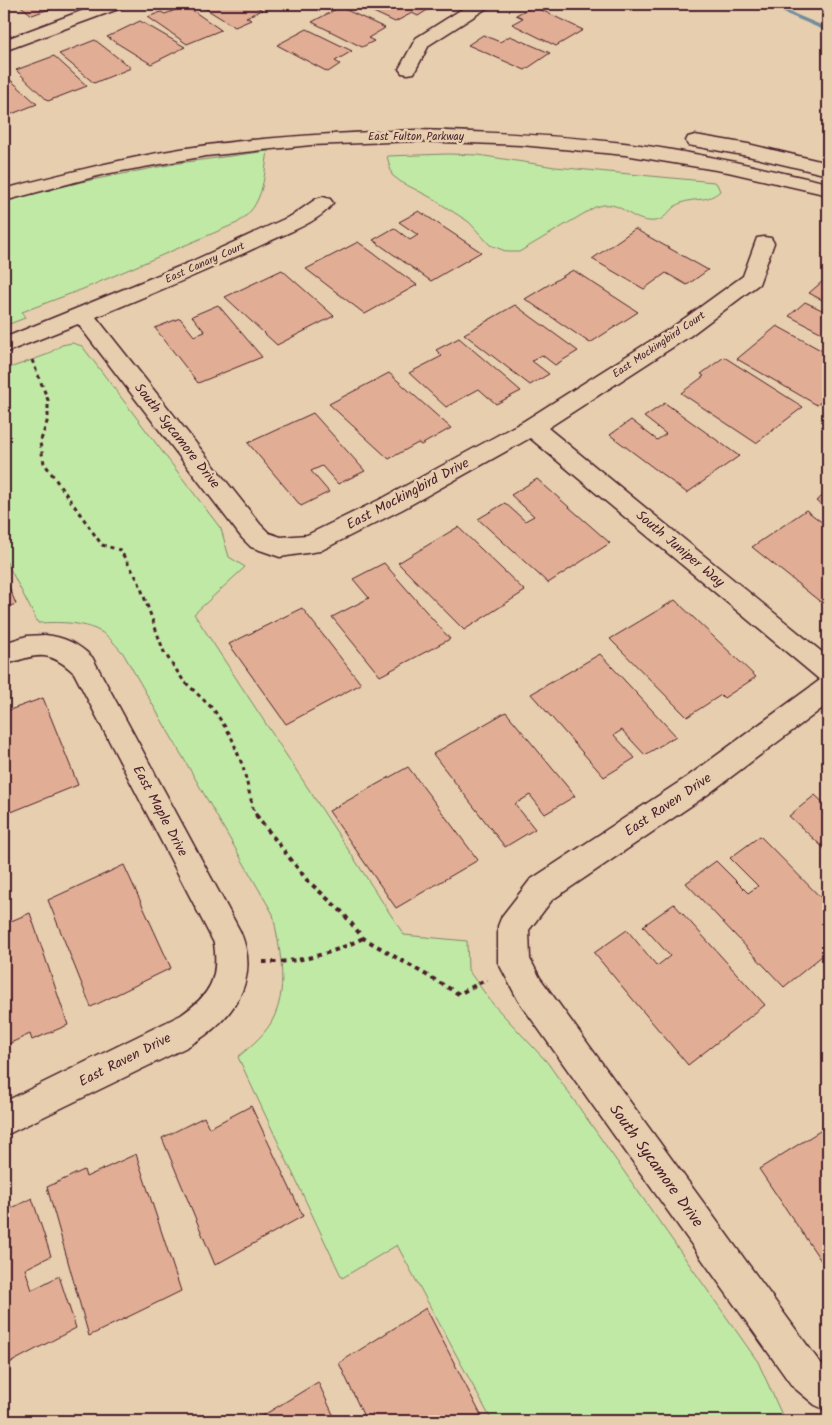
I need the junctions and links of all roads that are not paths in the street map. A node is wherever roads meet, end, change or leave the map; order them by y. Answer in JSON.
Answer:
{"nodes":[{"id":1,"x":115,"y":4,"type":"edge"},
{"id":2,"x":481,"y":4,"type":"edge"},
{"id":3,"x":4,"y":46,"type":"edge"},
{"id":4,"x":408,"y":68,"type":"dead end"},
{"id":5,"x":401,"y":118,"type":"dead end"},
{"id":6,"x":427,"y":118,"type":"dead end"},
{"id":7,"x":355,"y":120,"type":"dead end"},
{"id":8,"x":678,"y":138,"type":"dead end"},
{"id":9,"x":166,"y":140,"type":"dead end"},
{"id":10,"x":828,"y":169,"type":"edge"},
{"id":11,"x":828,"y":189,"type":"edge"},
{"id":12,"x":4,"y":195,"type":"edge"},
{"id":13,"x":323,"y":203,"type":"dead end"},
{"id":14,"x":764,"y":243,"type":"dead end"},
{"id":15,"x":83,"y":315,"type":"junction"},
{"id":16,"x":13,"y":342,"type":"edge"},
{"id":17,"x":532,"y":427,"type":"junction"},
{"id":18,"x":280,"y":547,"type":"joint"},
{"id":19,"x":4,"y":654,"type":"edge"},
{"id":20,"x":828,"y":672,"type":"edge"},
{"id":21,"x":828,"y":689,"type":"edge"},
{"id":22,"x":514,"y":926,"type":"joint"},
{"id":23,"x":231,"y":970,"type":"joint"},
{"id":24,"x":4,"y":1119,"type":"edge"},
{"id":25,"x":828,"y":1392,"type":"edge"}],
"edges":[{"from":1,"to":3,"type":"street"},
{"from":2,"to":4,"type":"street"},
{"from":5,"to":6,"type":"street","name":"East Fulton Parkway"},
{"from":7,"to":9,"type":"street","name":"East Fulton Parkway"},
{"from":8,"to":10,"type":"street"},
{"from":11,"to":12,"type":"street","name":"East Fulton Parkway"},
{"from":13,"to":15,"type":"street","name":"East Canary Court"},
{"from":14,"to":17,"type":"street","name":"East Mockingbird Court"},
{"from":15,"to":16,"type":"street","name":"East Canary Court"},
{"from":15,"to":18,"type":"street","name":"South Sycamore Drive"},
{"from":17,"to":18,"type":"street","name":"East Mockingbird Drive"},
{"from":17,"to":20,"type":"street","name":"South Juniper Way"},
{"from":19,"to":23,"type":"street","name":"East Maple Drive"},
{"from":21,"to":22,"type":"street","name":"East Raven Drive"},
{"from":22,"to":25,"type":"street","name":"South Sycamore Drive"},
{"from":23,"to":24,"type":"street","name":"East Raven Drive"}]}
